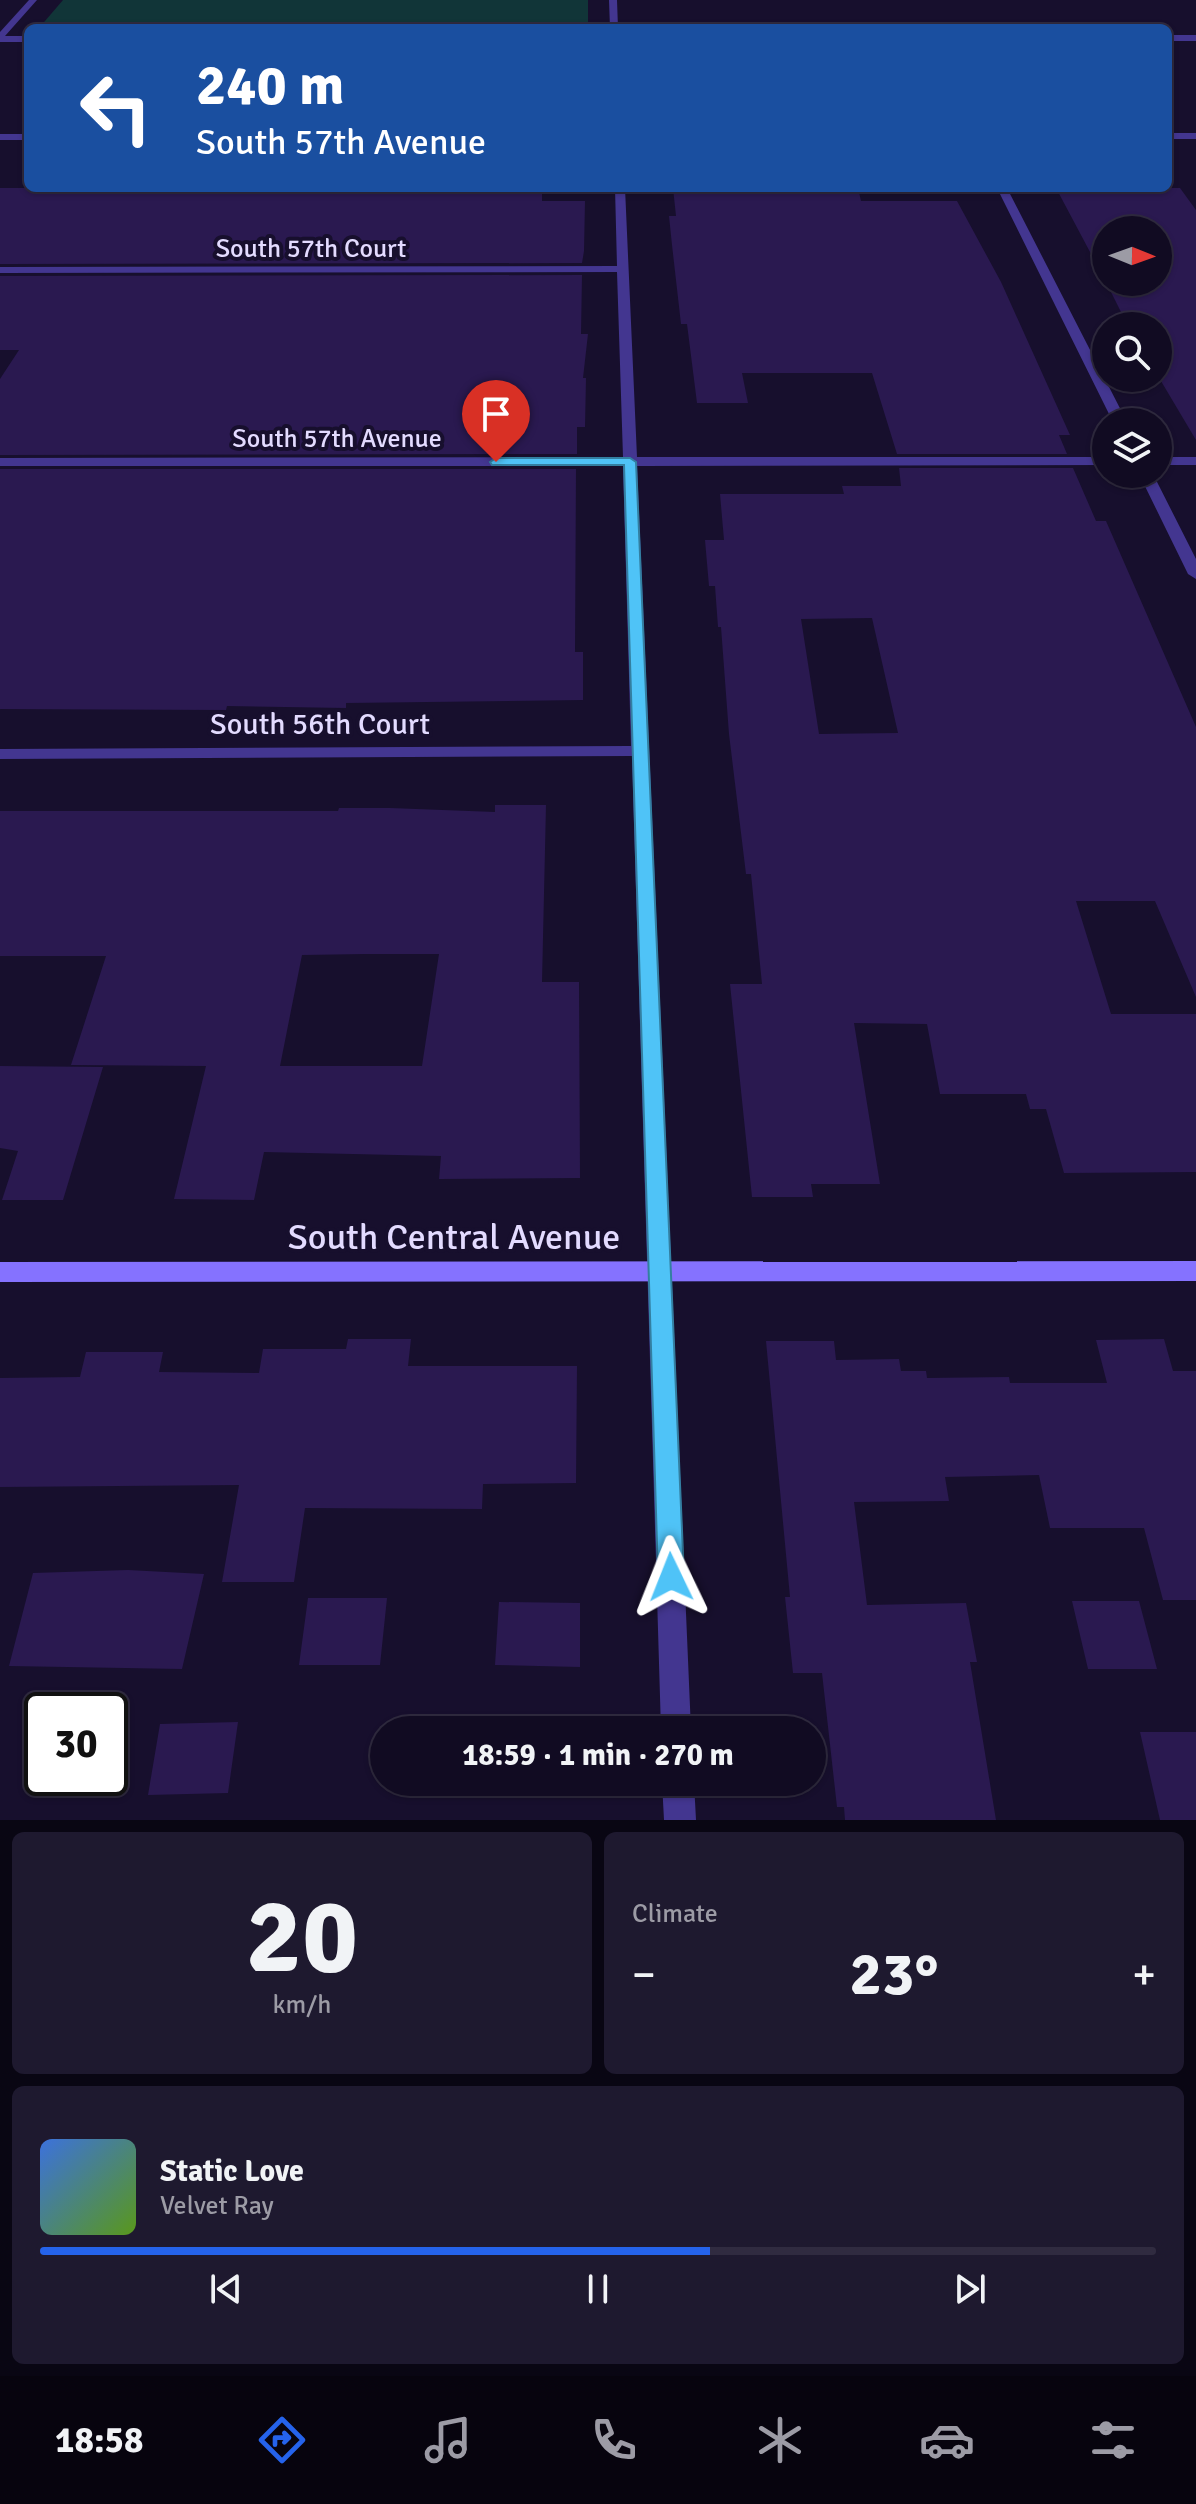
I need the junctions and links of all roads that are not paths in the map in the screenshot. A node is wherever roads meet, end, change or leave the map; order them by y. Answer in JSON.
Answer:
{"nodes":[{"id":1,"x":33,"y":0,"type":"edge"},
{"id":2,"x":613,"y":0,"type":"edge"},
{"id":3,"x":614,"y":24,"type":"edge"},
{"id":4,"x":0,"y":38,"type":"edge"},
{"id":5,"x":1172,"y":38,"type":"edge"},
{"id":6,"x":1196,"y":38,"type":"edge"},
{"id":7,"x":24,"y":39,"type":"edge"},
{"id":8,"x":1172,"y":136,"type":"edge"},
{"id":9,"x":1196,"y":136,"type":"edge"},
{"id":10,"x":0,"y":137,"type":"edge"},
{"id":11,"x":24,"y":137,"type":"edge"},
{"id":12,"x":620,"y":192,"type":"edge"},
{"id":13,"x":1004,"y":192,"type":"edge"},
{"id":14,"x":623,"y":269,"type":"junction"},
{"id":15,"x":0,"y":270,"type":"edge"},
{"id":16,"x":1113,"y":408,"type":"edge"},
{"id":17,"x":1092,"y":461,"type":"edge"},
{"id":18,"x":1172,"y":461,"type":"edge"},
{"id":19,"x":1196,"y":461,"type":"edge"},
{"id":20,"x":0,"y":462,"type":"edge"},
{"id":21,"x":630,"y":462,"type":"junction"},
{"id":22,"x":1153,"y":488,"type":"edge"},
{"id":23,"x":1196,"y":574,"type":"edge"},
{"id":24,"x":640,"y":751,"type":"junction"},
{"id":25,"x":0,"y":754,"type":"edge"},
{"id":26,"x":661,"y":1271,"type":"junction"},
{"id":27,"x":1196,"y":1271,"type":"edge"},
{"id":28,"x":0,"y":1272,"type":"edge"},
{"id":29,"x":676,"y":1716,"type":"edge"},
{"id":30,"x":679,"y":1796,"type":"edge"},
{"id":31,"x":680,"y":1820,"type":"edge"}],
"edges":[{"from":1,"to":4,"type":"street"},
{"from":2,"to":3,"type":"street"},
{"from":4,"to":7,"type":"street"},
{"from":5,"to":6,"type":"street"},
{"from":8,"to":9,"type":"street"},
{"from":10,"to":11,"type":"street"},
{"from":12,"to":14,"type":"street"},
{"from":13,"to":16,"type":"street"},
{"from":14,"to":15,"type":"street","name":"South 57th Court"},
{"from":14,"to":21,"type":"street"},
{"from":17,"to":21,"type":"street","name":"South 57th Avenue"},
{"from":18,"to":19,"type":"street"},
{"from":20,"to":21,"type":"street","name":"South 57th Avenue"},
{"from":21,"to":24,"type":"street"},
{"from":22,"to":23,"type":"street"},
{"from":24,"to":25,"type":"street","name":"South 56th Court"},
{"from":24,"to":26,"type":"street"},
{"from":26,"to":27,"type":"street","name":"South Central Avenue"},
{"from":26,"to":28,"type":"street","name":"South Central Avenue"},
{"from":26,"to":29,"type":"street"},
{"from":30,"to":31,"type":"street"}]}
